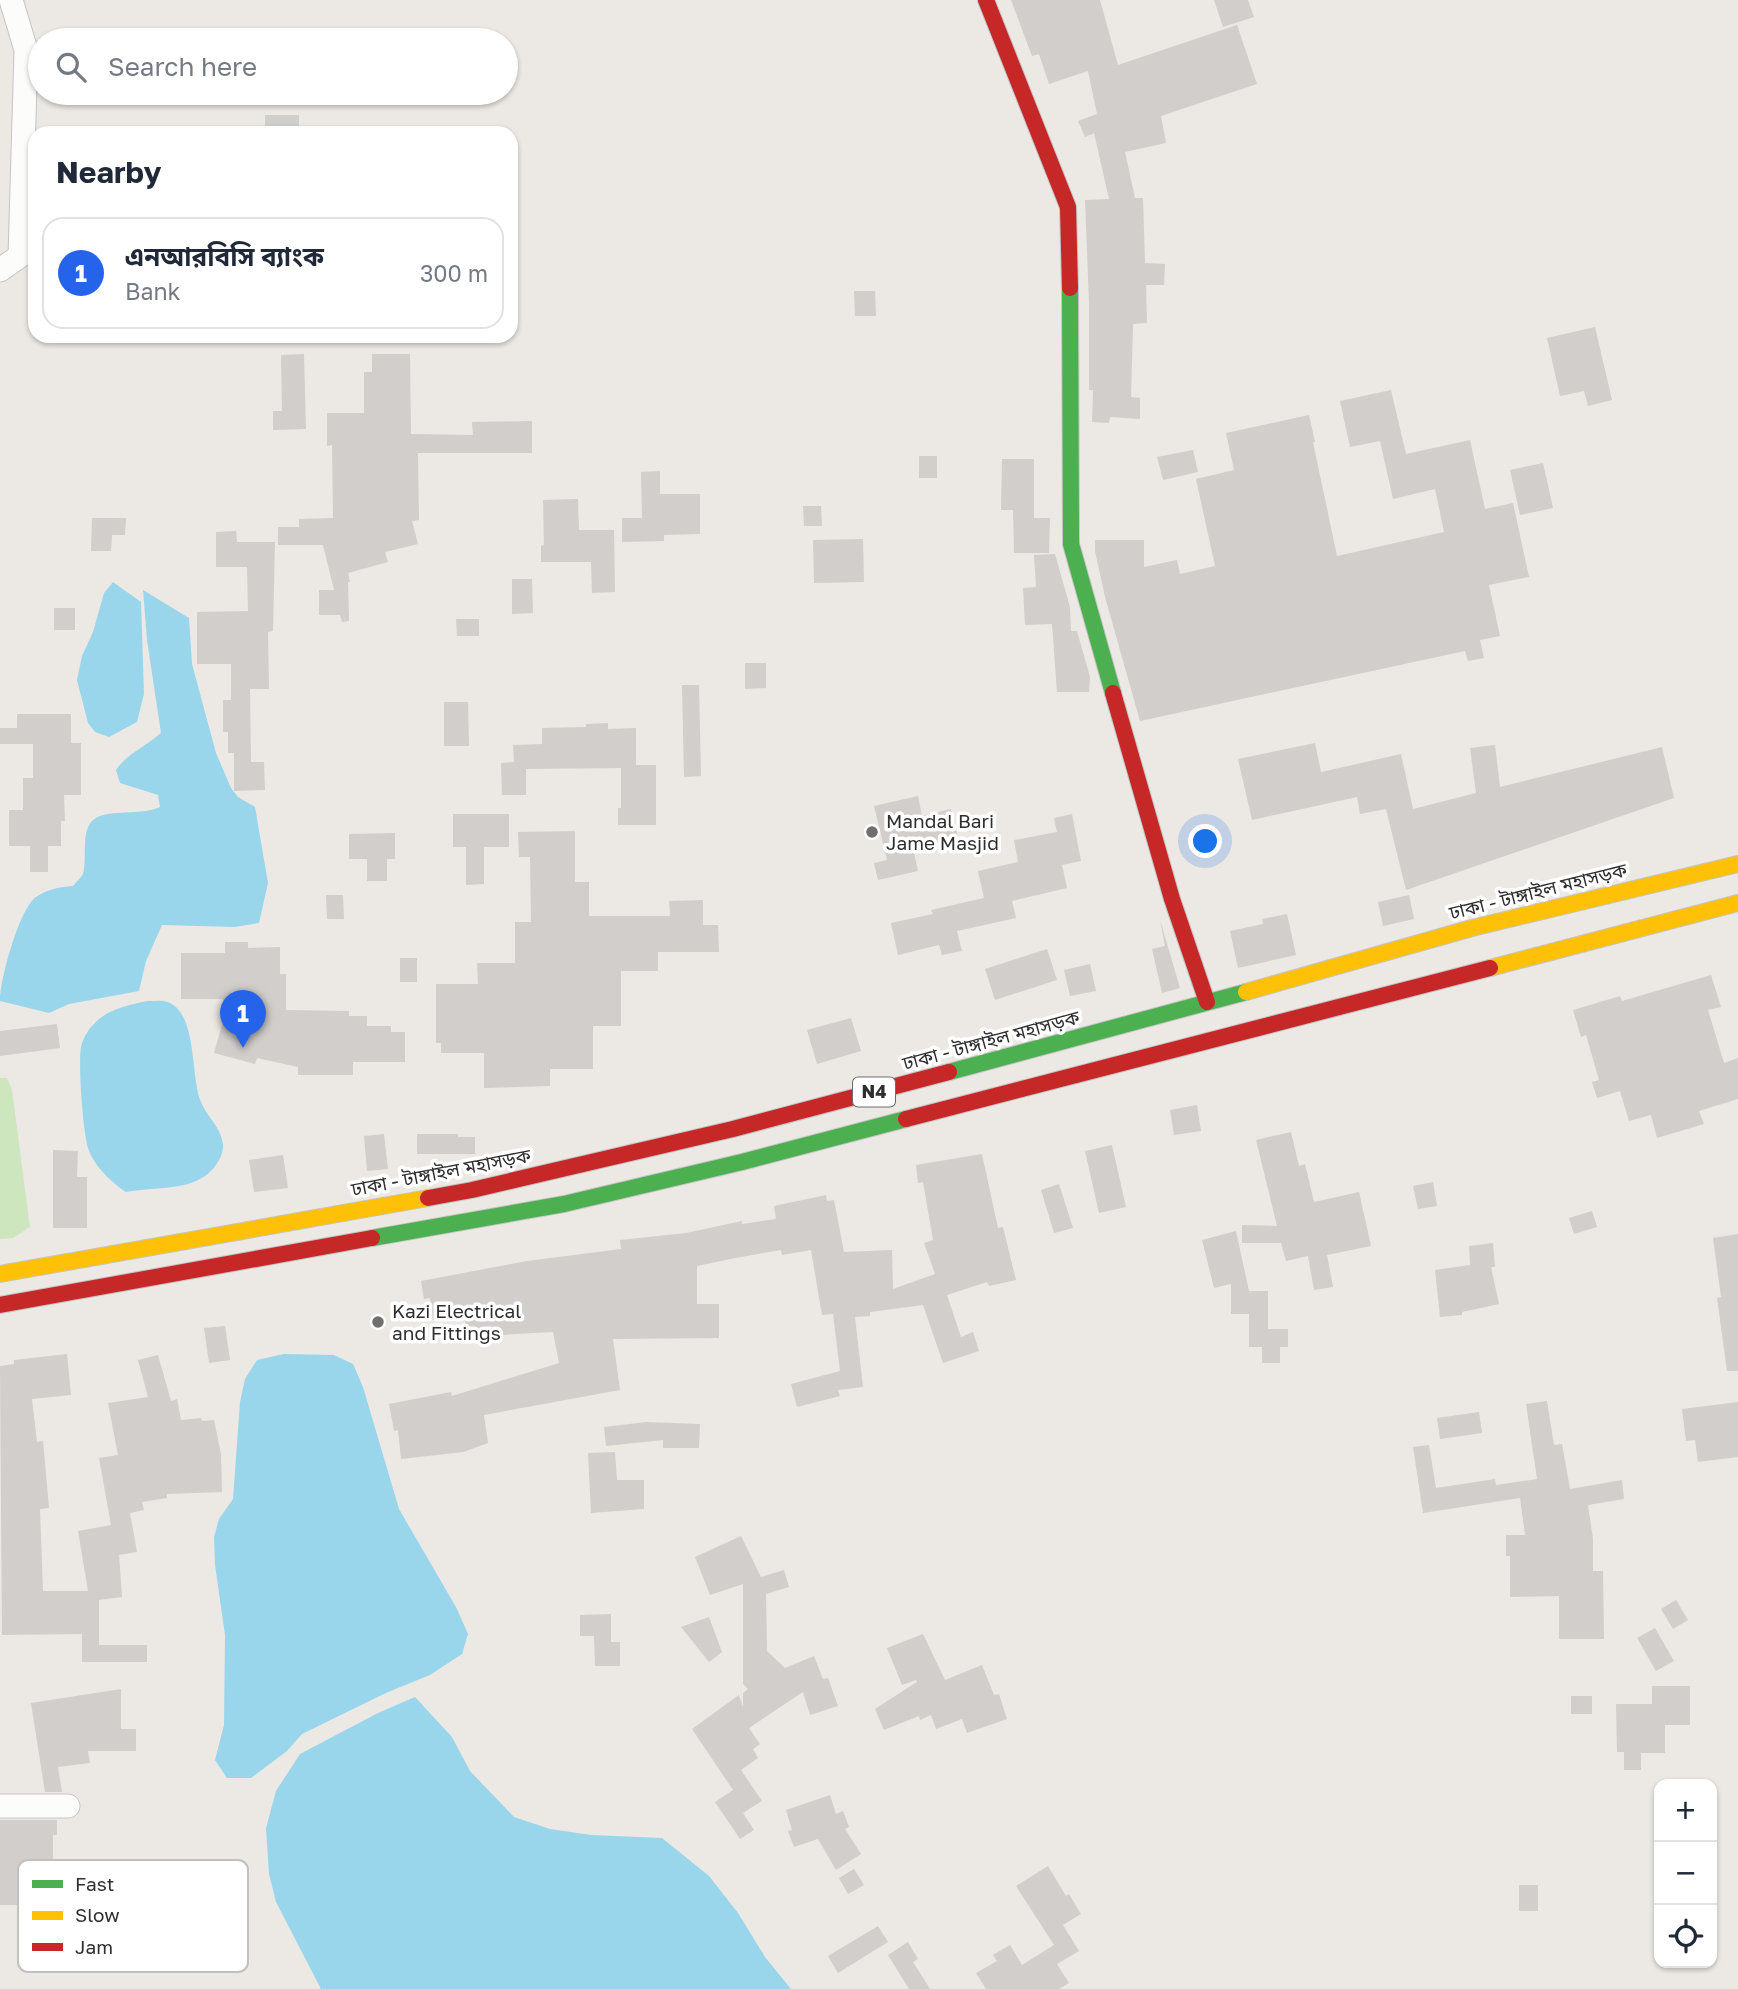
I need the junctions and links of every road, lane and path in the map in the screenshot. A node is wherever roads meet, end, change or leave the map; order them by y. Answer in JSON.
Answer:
{"nodes":[{"id":1,"x":11,"y":0,"type":"edge"},
{"id":2,"x":986,"y":0,"type":"edge"},
{"id":3,"x":0,"y":270,"type":"edge"},
{"id":4,"x":1738,"y":864,"type":"edge"},
{"id":5,"x":1738,"y":903,"type":"edge"},
{"id":6,"x":1627,"y":911,"type":"junction"},
{"id":7,"x":1207,"y":1002,"type":"junction"},
{"id":8,"x":0,"y":1274,"type":"edge"},
{"id":9,"x":0,"y":1306,"type":"edge"},
{"id":10,"x":0,"y":1806,"type":"edge"},
{"id":11,"x":68,"y":1806,"type":"dead end"}],
"edges":[{"from":1,"to":3,"type":"street"},
{"from":2,"to":7,"type":"main road"},
{"from":4,"to":6,"type":"main road","name":"ঢাকা - টাঙ্গাইল মহাসড়ক","number":"N4"},
{"from":5,"to":6,"type":"main road","name":"ঢাকা - টাঙ্গাইল মহাসড়ক","number":"N4"},
{"from":6,"to":7,"type":"main road","name":"ঢাকা - টাঙ্গাইল মহাসড়ক","number":"N4"},
{"from":6,"to":9,"type":"main road","name":"ঢাকা - টাঙ্গাইল মহাসড়ক","number":"N4"},
{"from":7,"to":8,"type":"main road","name":"ঢাকা - টাঙ্গাইল মহাসড়ক","number":"N4"},
{"from":10,"to":11,"type":"street"}]}
